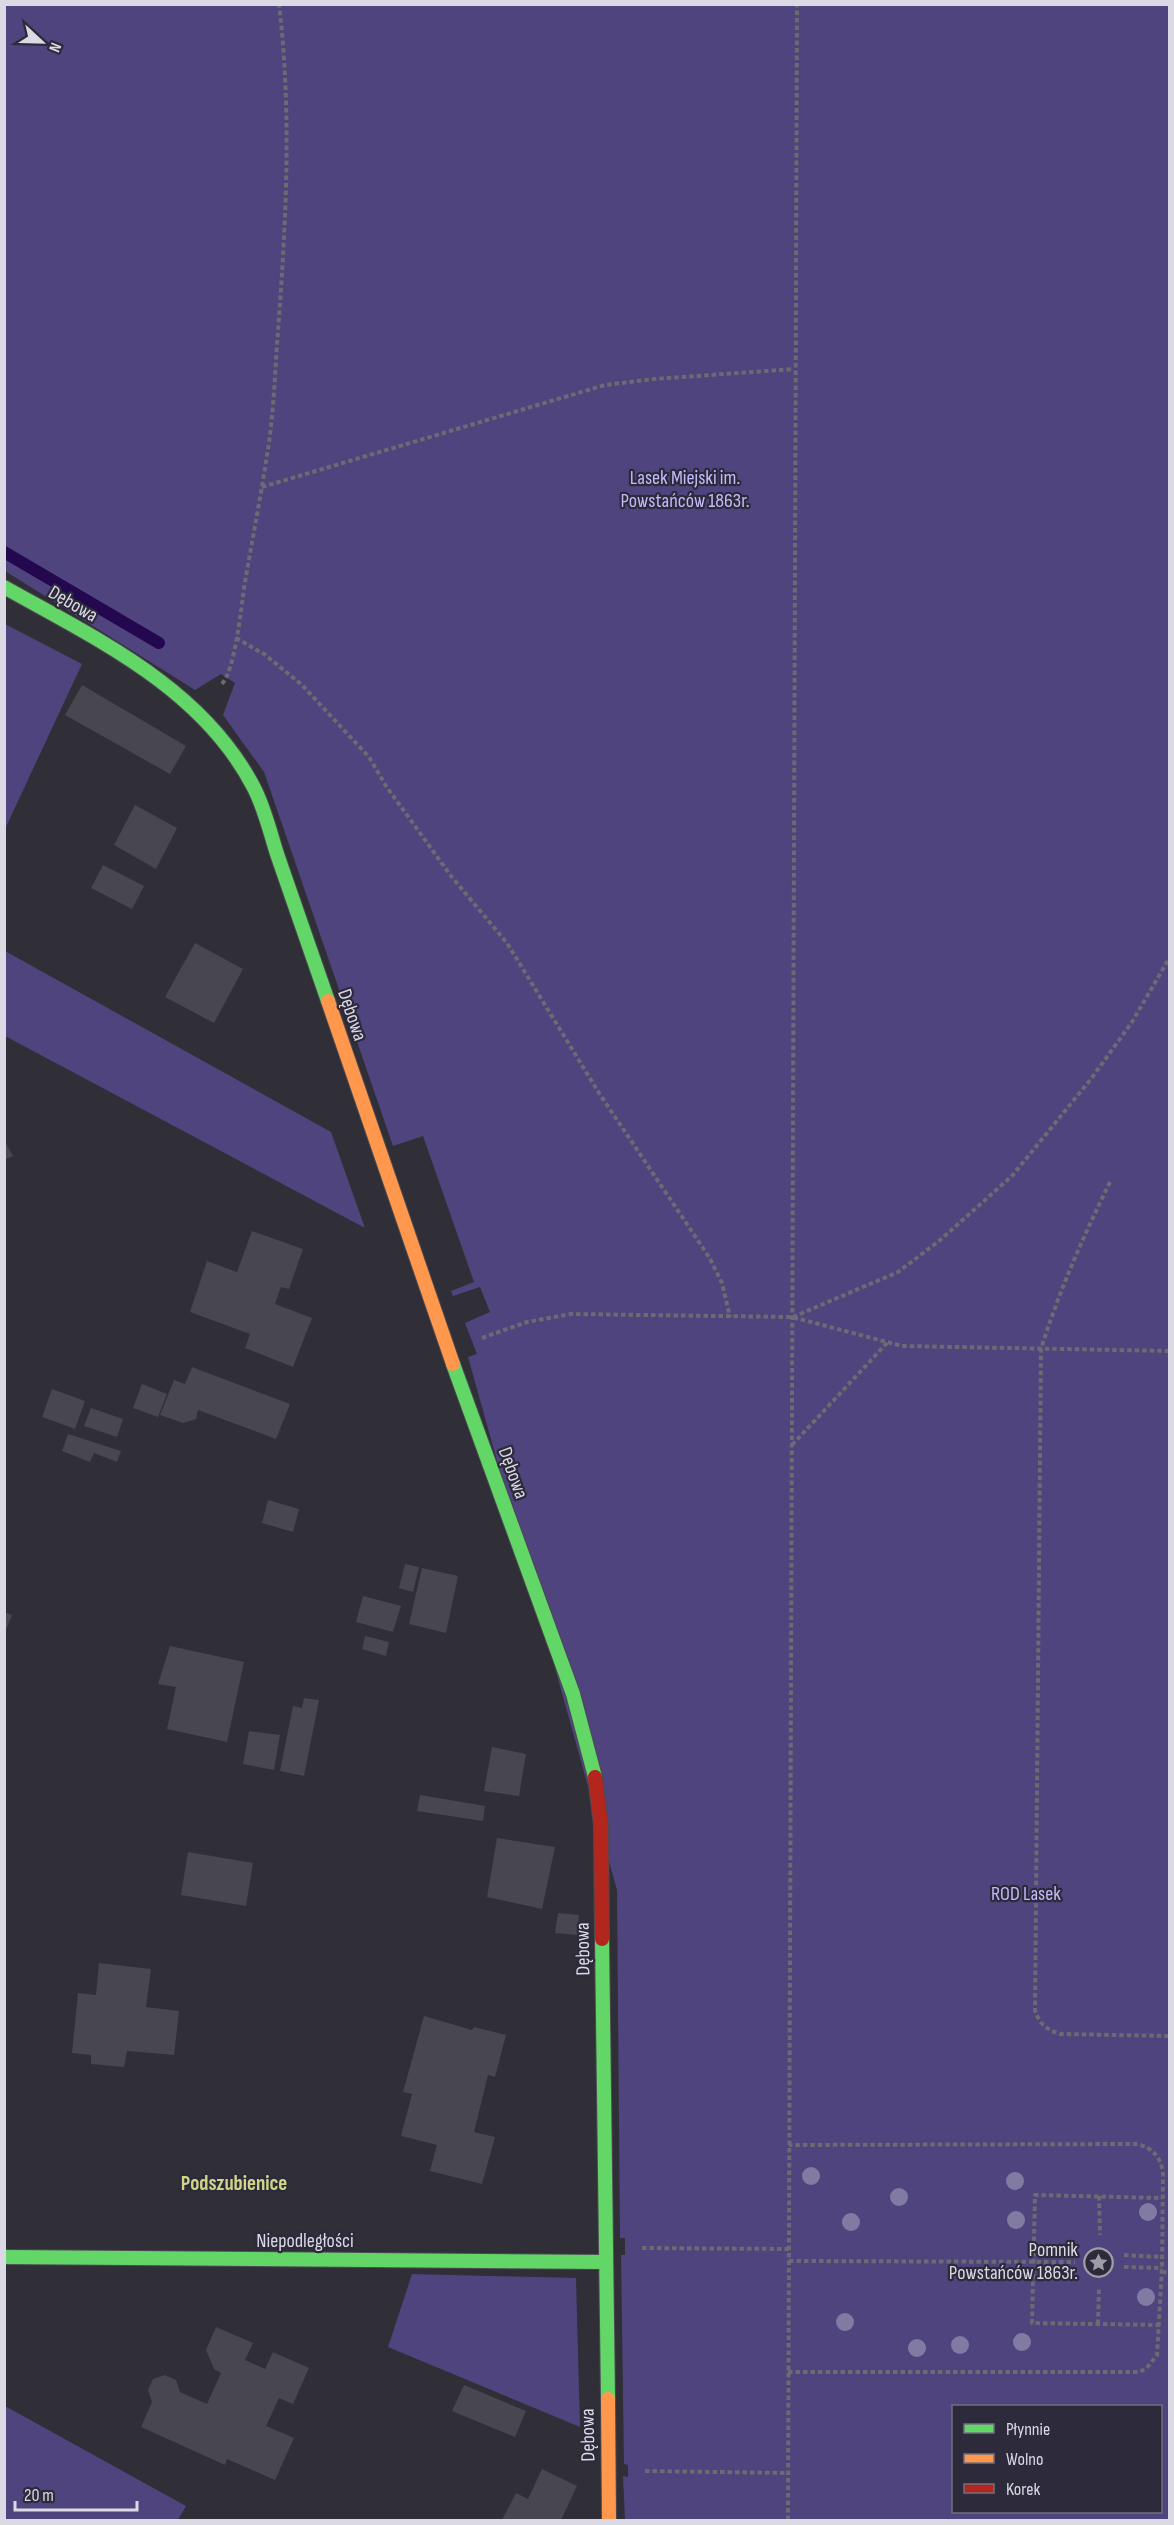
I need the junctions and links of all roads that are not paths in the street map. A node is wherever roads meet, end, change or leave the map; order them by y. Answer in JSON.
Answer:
{"nodes":[{"id":1,"x":4,"y":587,"type":"edge"},
{"id":2,"x":4,"y":2257,"type":"edge"},
{"id":3,"x":606,"y":2262,"type":"junction"},
{"id":4,"x":609,"y":2520,"type":"edge"}],
"edges":[{"from":1,"to":3,"type":"street","name":"Dębowa"},
{"from":2,"to":3,"type":"street","name":"Niepodległości"},
{"from":3,"to":4,"type":"street","name":"Dębowa"}]}
